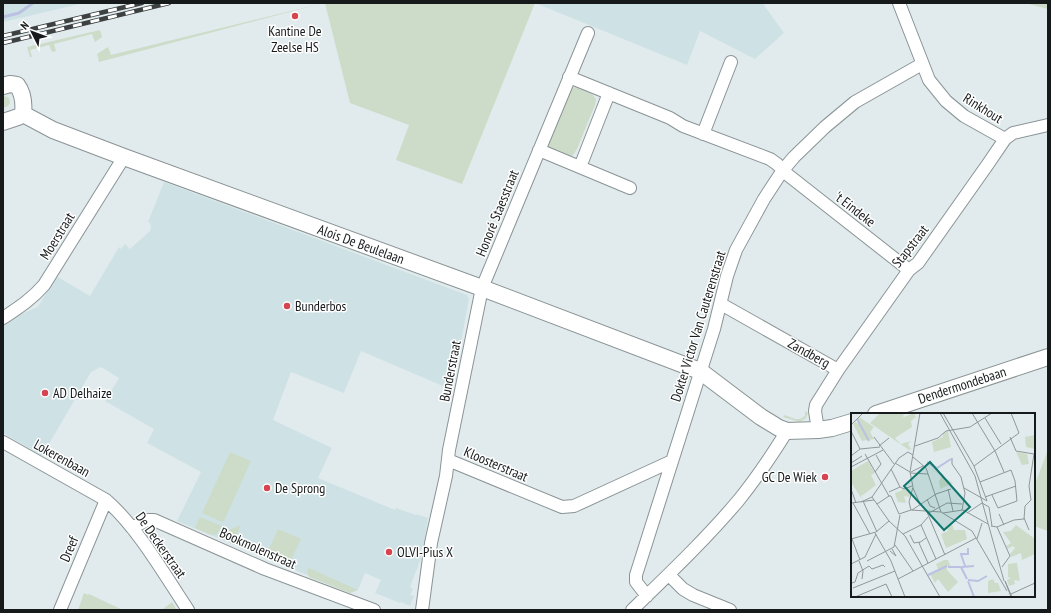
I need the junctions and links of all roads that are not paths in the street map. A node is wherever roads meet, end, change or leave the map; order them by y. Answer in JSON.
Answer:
{"nodes":[{"id":1,"x":899,"y":3,"type":"edge"},
{"id":2,"x":588,"y":33,"type":"dead end"},
{"id":3,"x":731,"y":62,"type":"dead end"},
{"id":4,"x":922,"y":64,"type":"junction"},
{"id":5,"x":569,"y":77,"type":"junction"},
{"id":6,"x":3,"y":86,"type":"edge"},
{"id":7,"x":609,"y":94,"type":"junction"},
{"id":8,"x":23,"y":114,"type":"junction"},
{"id":9,"x":3,"y":122,"type":"edge"},
{"id":10,"x":1048,"y":125,"type":"edge"},
{"id":11,"x":703,"y":134,"type":"junction"},
{"id":12,"x":1005,"y":139,"type":"junction"},
{"id":13,"x":539,"y":150,"type":"junction"},
{"id":14,"x":124,"y":157,"type":"junction"},
{"id":15,"x":580,"y":166,"type":"junction"},
{"id":16,"x":783,"y":170,"type":"junction"},
{"id":17,"x":630,"y":188,"type":"dead end"},
{"id":18,"x":909,"y":270,"type":"junction"},
{"id":19,"x":482,"y":288,"type":"junction"},
{"id":20,"x":721,"y":304,"type":"junction"},
{"id":21,"x":3,"y":318,"type":"edge"},
{"id":22,"x":1048,"y":357,"type":"edge"},
{"id":23,"x":838,"y":370,"type":"junction"},
{"id":24,"x":700,"y":371,"type":"junction"},
{"id":25,"x":879,"y":413,"type":"edge"},
{"id":26,"x":851,"y":422,"type":"edge"},
{"id":27,"x":818,"y":430,"type":"junction"},
{"id":28,"x":788,"y":431,"type":"junction"},
{"id":29,"x":3,"y":442,"type":"edge"},
{"id":30,"x":448,"y":460,"type":"junction"},
{"id":31,"x":672,"y":461,"type":"junction"},
{"id":32,"x":106,"y":500,"type":"junction"},
{"id":33,"x":132,"y":528,"type":"junction"},
{"id":34,"x":669,"y":576,"type":"junction"},
{"id":35,"x":647,"y":596,"type":"junction"},
{"id":36,"x":60,"y":610,"type":"edge"},
{"id":37,"x":188,"y":610,"type":"edge"},
{"id":38,"x":374,"y":610,"type":"edge"},
{"id":39,"x":422,"y":610,"type":"edge"},
{"id":40,"x":632,"y":610,"type":"edge"},
{"id":41,"x":730,"y":610,"type":"edge"}],
"edges":[{"from":1,"to":4,"type":"street","name":"Rinkhout"},
{"from":2,"to":5,"type":"street","name":"Honoré Staesstraat"},
{"from":3,"to":11,"type":"street"},
{"from":4,"to":12,"type":"street","name":"Rinkhout"},
{"from":4,"to":16,"type":"street","name":"Dokter Victor Van Cauterenstraat"},
{"from":5,"to":7,"type":"street"},
{"from":5,"to":13,"type":"street","name":"Honoré Staesstraat"},
{"from":6,"to":8,"type":"street"},
{"from":7,"to":11,"type":"street","name":"'t Eindeke"},
{"from":7,"to":15,"type":"street"},
{"from":8,"to":9,"type":"street"},
{"from":8,"to":14,"type":"street","name":"Alois De Beulelaan"},
{"from":10,"to":12,"type":"street","name":"Rinkhout"},
{"from":11,"to":16,"type":"street","name":"'t Eindeke"},
{"from":12,"to":18,"type":"street","name":"Stapstraat"},
{"from":13,"to":15,"type":"street"},
{"from":13,"to":19,"type":"street","name":"Honoré Staesstraat"},
{"from":14,"to":19,"type":"street","name":"Alois De Beulelaan"},
{"from":14,"to":21,"type":"street","name":"Moerstraat"},
{"from":15,"to":17,"type":"street"},
{"from":16,"to":18,"type":"street","name":"'t Eindeke"},
{"from":16,"to":20,"type":"street","name":"Dokter Victor Van Cauterenstraat"},
{"from":18,"to":23,"type":"street","name":"Stapstraat"},
{"from":19,"to":24,"type":"street","name":"Alois De Beulelaan"},
{"from":19,"to":30,"type":"street","name":"Bunderstraat"},
{"from":20,"to":23,"type":"street","name":"Zandberg"},
{"from":20,"to":24,"type":"street","name":"Dokter Victor Van Cauterenstraat"},
{"from":22,"to":25,"type":"street","name":"Dendermondebaan"},
{"from":23,"to":27,"type":"street","name":"Zandberg"},
{"from":24,"to":28,"type":"street"},
{"from":24,"to":31,"type":"street","name":"Dokter Victor Van Cauterenstraat"},
{"from":26,"to":27,"type":"street"},
{"from":27,"to":28,"type":"street"},
{"from":28,"to":34,"type":"street"},
{"from":29,"to":32,"type":"street","name":"Lokerenbaan"},
{"from":30,"to":31,"type":"street","name":"Kloosterstraat"},
{"from":30,"to":39,"type":"street","name":"Kloosterstraat"},
{"from":31,"to":35,"type":"street","name":"Dokter Victor Van Cauterenstraat"},
{"from":32,"to":33,"type":"street","name":"De Deckerstraat"},
{"from":32,"to":36,"type":"street","name":"Dreef"},
{"from":33,"to":37,"type":"street","name":"De Deckerstraat"},
{"from":33,"to":38,"type":"street","name":"Bookmolenstraat"},
{"from":34,"to":35,"type":"street"},
{"from":34,"to":41,"type":"street"},
{"from":35,"to":40,"type":"street"}]}
